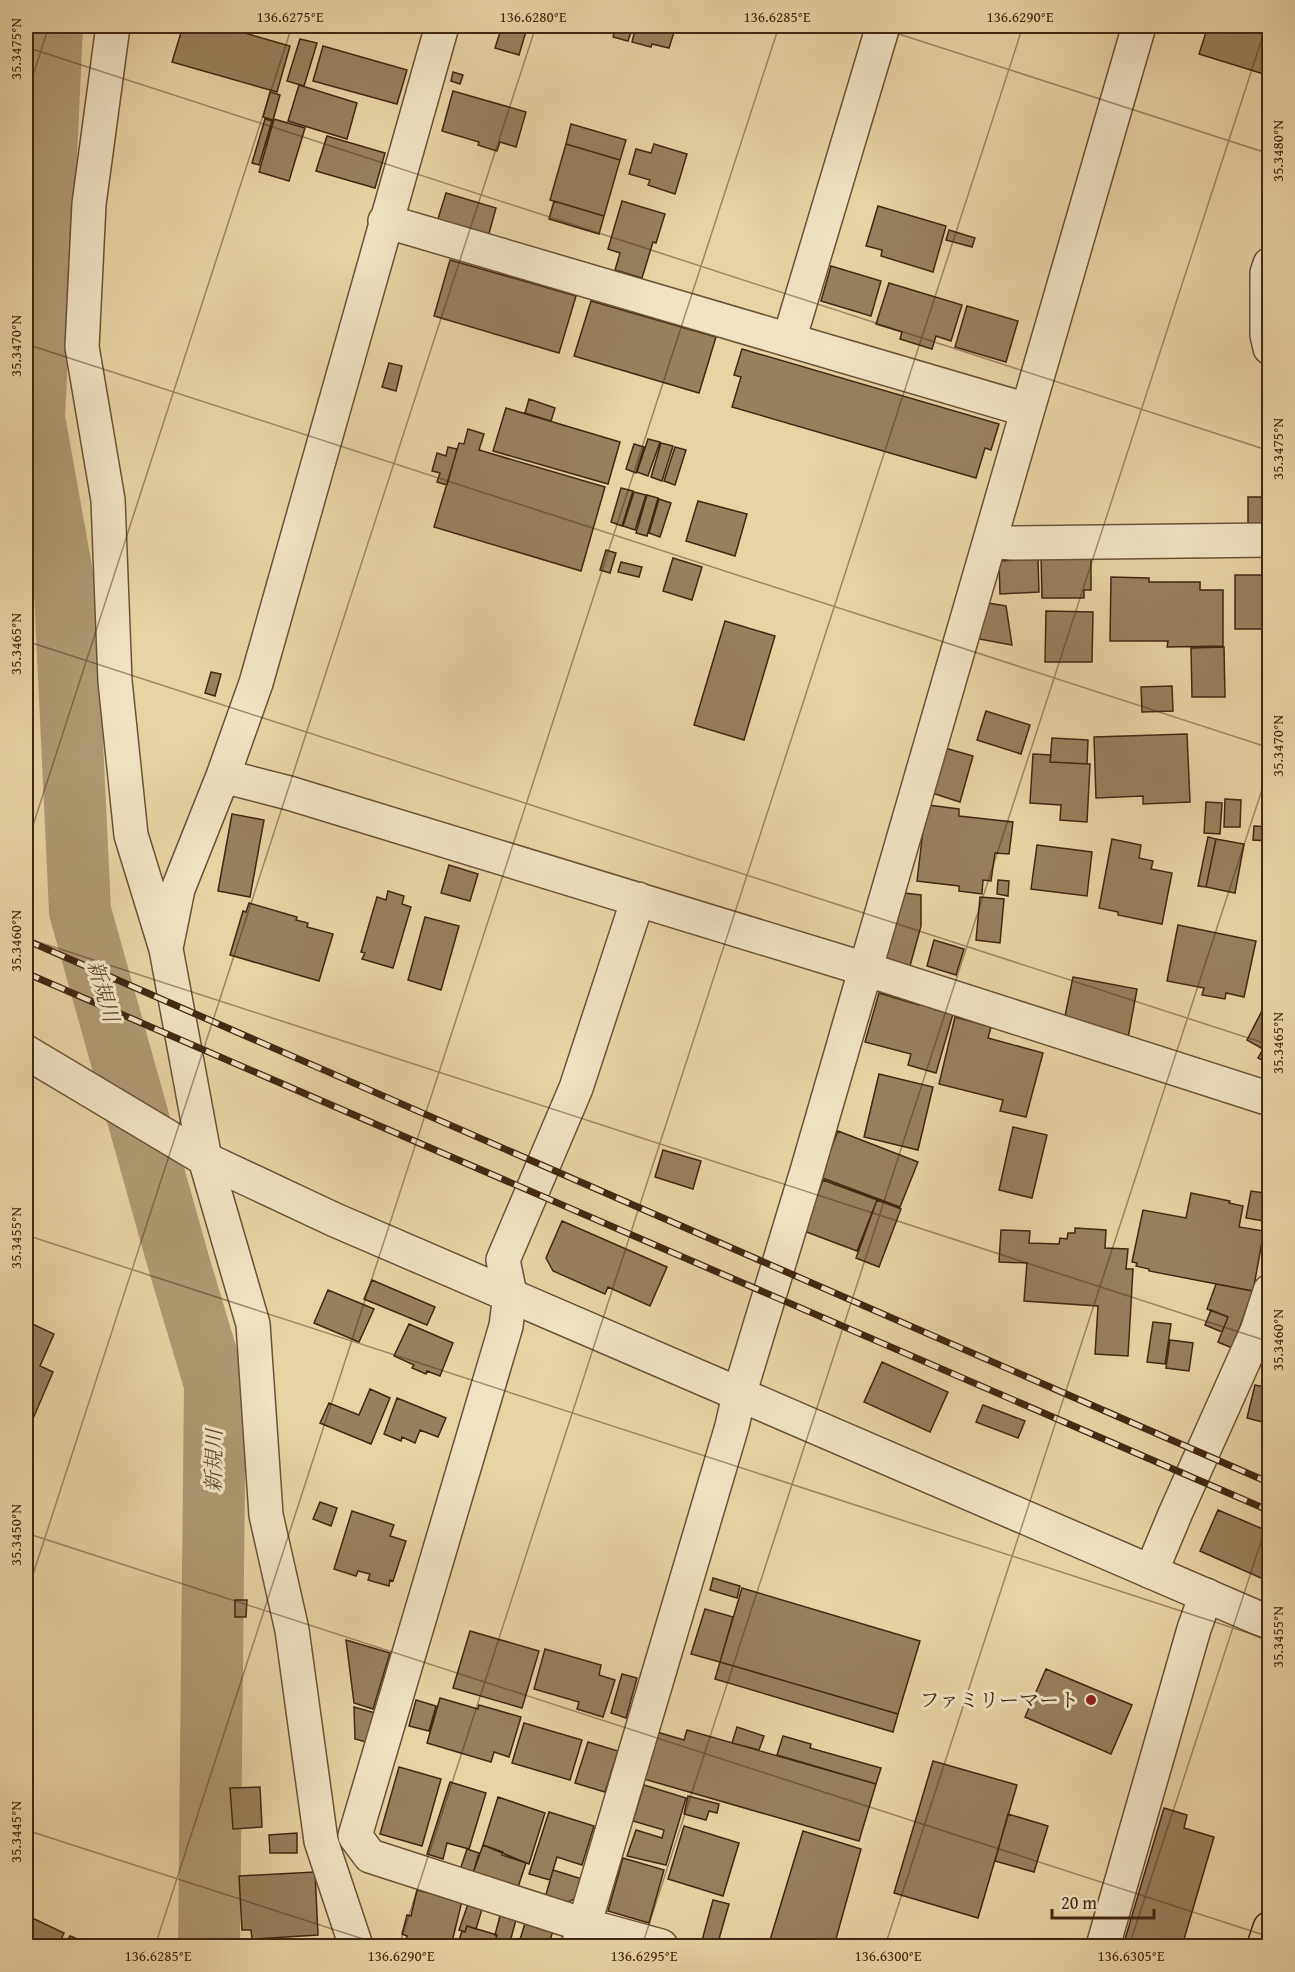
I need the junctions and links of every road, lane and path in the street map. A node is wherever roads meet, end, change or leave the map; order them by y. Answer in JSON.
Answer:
{"nodes":[{"id":1,"x":113,"y":26,"type":"edge"},
{"id":2,"x":442,"y":26,"type":"edge"},
{"id":3,"x":883,"y":26,"type":"edge"},
{"id":4,"x":1139,"y":26,"type":"edge"},
{"id":5,"x":385,"y":221,"type":"junction"},
{"id":6,"x":1269,"y":264,"type":"edge"},
{"id":7,"x":789,"y":340,"type":"junction"},
{"id":8,"x":1269,"y":348,"type":"edge"},
{"id":9,"x":1027,"y":410,"type":"junction"},
{"id":10,"x":1269,"y":540,"type":"edge"},
{"id":11,"x":990,"y":541,"type":"junction"},
{"id":12,"x":223,"y":776,"type":"junction"},
{"id":13,"x":638,"y":899,"type":"junction"},
{"id":14,"x":165,"y":949,"type":"junction"},
{"id":15,"x":865,"y":969,"type":"junction"},
{"id":16,"x":26,"y":1052,"type":"edge"},
{"id":17,"x":1269,"y":1099,"type":"edge"},
{"id":18,"x":205,"y":1159,"type":"junction"},
{"id":19,"x":1269,"y":1291,"type":"edge"},
{"id":20,"x":510,"y":1294,"type":"junction"},
{"id":21,"x":739,"y":1395,"type":"junction"},
{"id":22,"x":1151,"y":1572,"type":"junction"},
{"id":23,"x":1206,"y":1595,"type":"junction"},
{"id":24,"x":1269,"y":1623,"type":"edge"},
{"id":25,"x":355,"y":1836,"type":"junction"},
{"id":26,"x":321,"y":1841,"type":"junction"},
{"id":27,"x":1269,"y":1928,"type":"edge"},
{"id":28,"x":581,"y":1936,"type":"edge"},
{"id":29,"x":356,"y":1947,"type":"edge"},
{"id":30,"x":661,"y":1947,"type":"edge"},
{"id":31,"x":1103,"y":1947,"type":"edge"},
{"id":32,"x":1264,"y":1947,"type":"edge"}],
"edges":[{"from":1,"to":14,"type":"street"},
{"from":2,"to":5,"type":"street"},
{"from":3,"to":7,"type":"street"},
{"from":4,"to":9,"type":"street"},
{"from":5,"to":7,"type":"street"},
{"from":5,"to":12,"type":"street"},
{"from":6,"to":8,"type":"street"},
{"from":7,"to":9,"type":"street"},
{"from":9,"to":11,"type":"street"},
{"from":10,"to":11,"type":"street"},
{"from":11,"to":15,"type":"street"},
{"from":12,"to":13,"type":"street"},
{"from":12,"to":14,"type":"street"},
{"from":13,"to":15,"type":"street"},
{"from":13,"to":20,"type":"street"},
{"from":14,"to":18,"type":"street"},
{"from":15,"to":17,"type":"street"},
{"from":15,"to":21,"type":"street"},
{"from":16,"to":18,"type":"street"},
{"from":18,"to":20,"type":"street"},
{"from":18,"to":26,"type":"street"},
{"from":19,"to":22,"type":"street"},
{"from":20,"to":21,"type":"street"},
{"from":20,"to":25,"type":"street"},
{"from":21,"to":22,"type":"street"},
{"from":21,"to":28,"type":"street"},
{"from":22,"to":23,"type":"street"},
{"from":23,"to":24,"type":"street"},
{"from":23,"to":31,"type":"street"},
{"from":25,"to":26,"type":"street"},
{"from":25,"to":28,"type":"street"},
{"from":26,"to":29,"type":"street"},
{"from":27,"to":32,"type":"main road"},
{"from":28,"to":30,"type":"street"}]}
